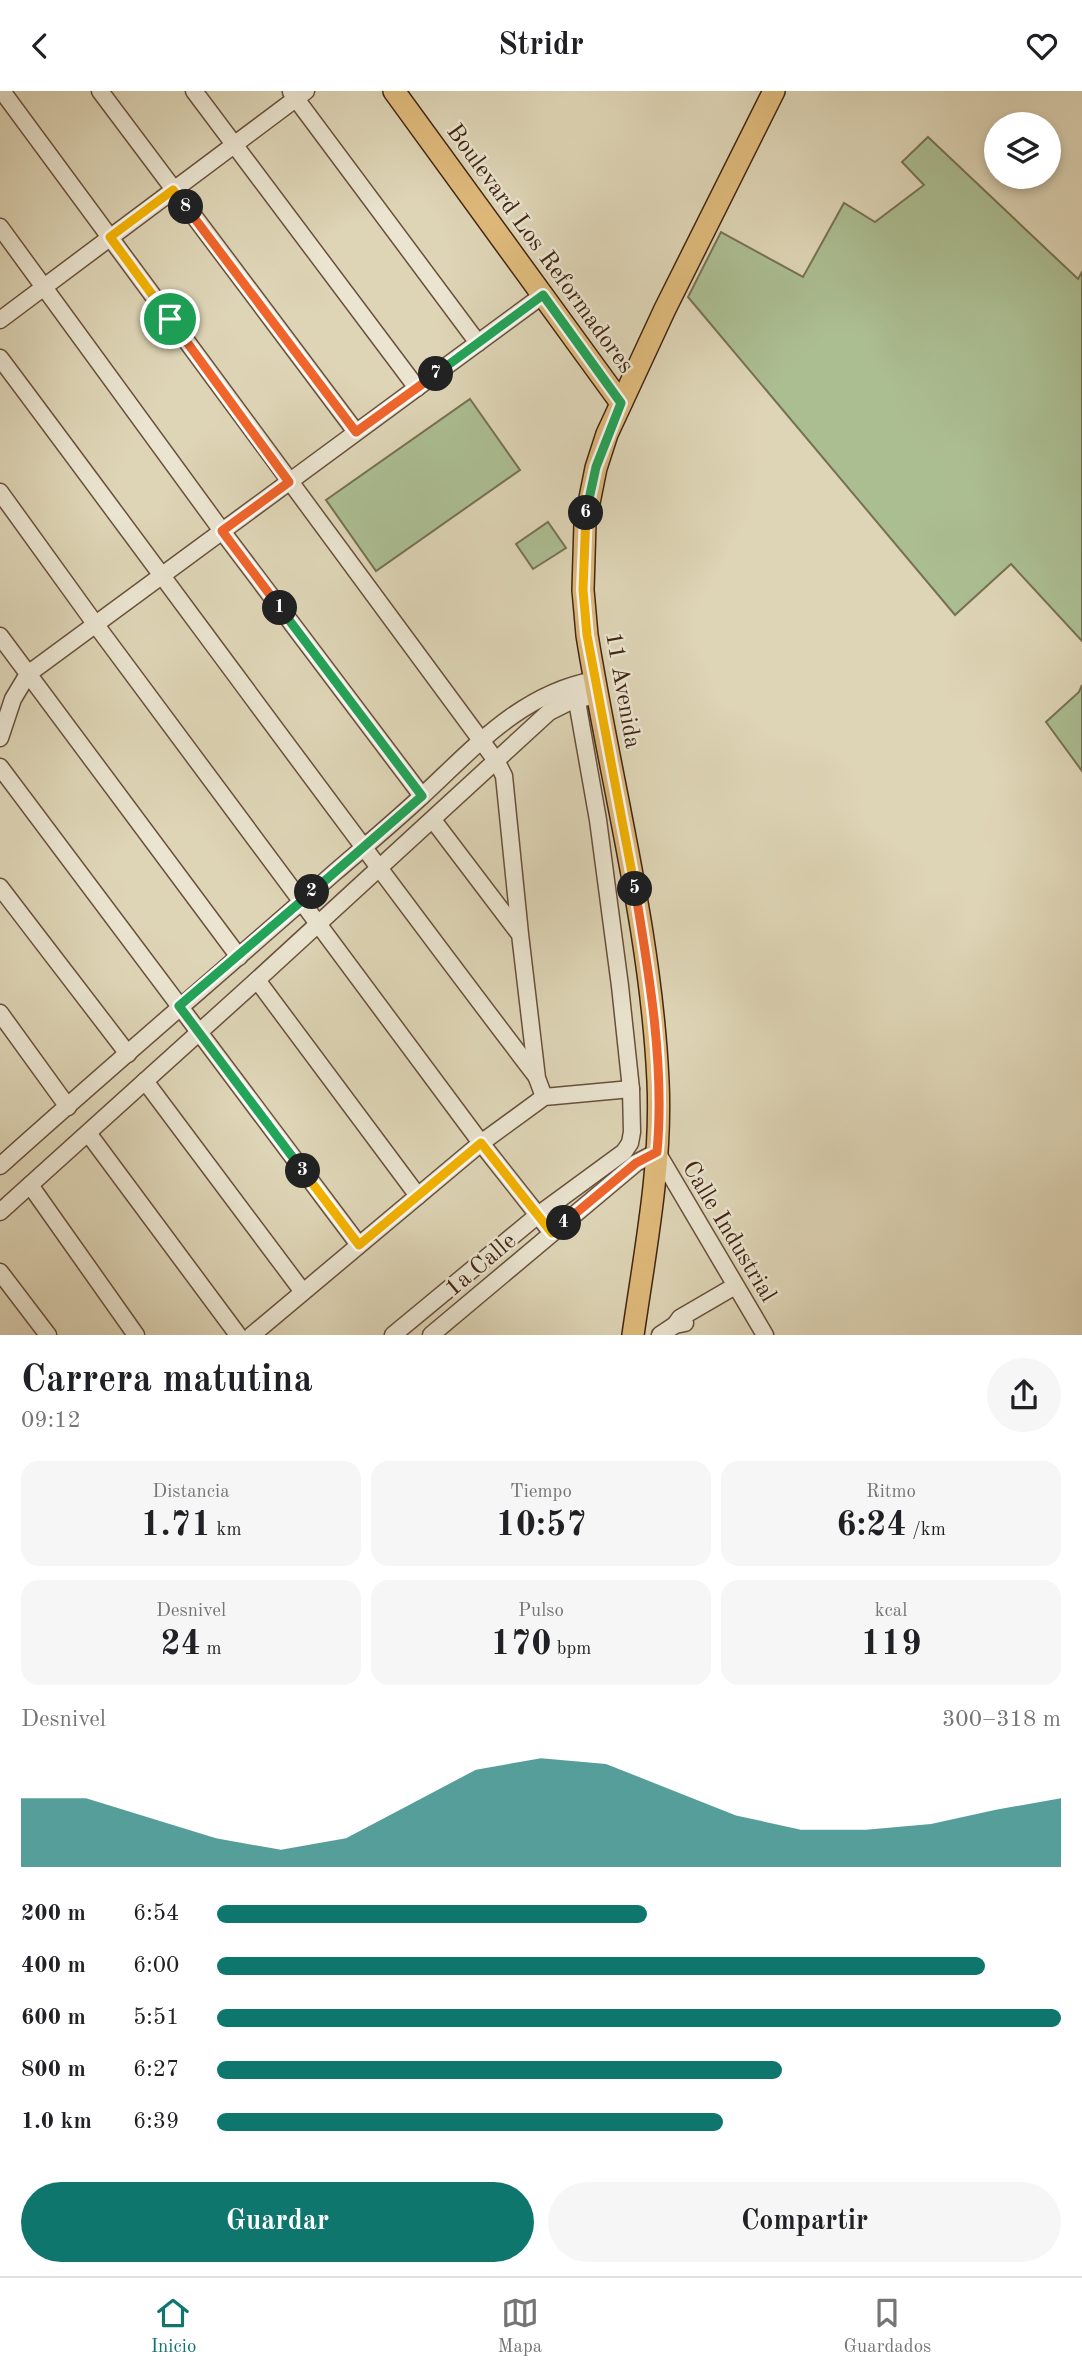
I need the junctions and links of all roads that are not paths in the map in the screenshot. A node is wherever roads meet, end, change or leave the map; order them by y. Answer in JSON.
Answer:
{"nodes":[{"id":1,"x":2,"y":91,"type":"edge"},
{"id":2,"x":100,"y":91,"type":"edge"},
{"id":3,"x":194,"y":91,"type":"edge"},
{"id":4,"x":394,"y":91,"type":"edge"},
{"id":5,"x":774,"y":91,"type":"edge"},
{"id":6,"x":297,"y":94,"type":"edge"},
{"id":7,"x":234,"y":144,"type":"junction"},
{"id":8,"x":173,"y":190,"type":"junction"},
{"id":9,"x":0,"y":227,"type":"edge"},
{"id":10,"x":110,"y":237,"type":"junction"},
{"id":11,"x":45,"y":287,"type":"junction"},
{"id":12,"x":543,"y":295,"type":"junction"},
{"id":13,"x":0,"y":320,"type":"edge"},
{"id":14,"x":478,"y":342,"type":"junction"},
{"id":15,"x":0,"y":358,"type":"edge"},
{"id":16,"x":417,"y":387,"type":"junction"},
{"id":17,"x":621,"y":403,"type":"junction"},
{"id":18,"x":356,"y":432,"type":"junction"},
{"id":19,"x":289,"y":482,"type":"junction"},
{"id":20,"x":0,"y":492,"type":"edge"},
{"id":21,"x":222,"y":531,"type":"junction"},
{"id":22,"x":163,"y":575,"type":"junction"},
{"id":23,"x":96,"y":625,"type":"junction"},
{"id":24,"x":0,"y":636,"type":"edge"},
{"id":25,"x":28,"y":674,"type":"junction"},
{"id":26,"x":586,"y":690,"type":"junction"},
{"id":27,"x":0,"y":738,"type":"edge"},
{"id":28,"x":479,"y":740,"type":"junction"},
{"id":29,"x":497,"y":762,"type":"junction"},
{"id":30,"x":0,"y":767,"type":"edge"},
{"id":31,"x":422,"y":796,"type":"junction"},
{"id":32,"x":433,"y":820,"type":"junction"},
{"id":33,"x":363,"y":848,"type":"junction"},
{"id":34,"x":379,"y":869,"type":"junction"},
{"id":35,"x":0,"y":887,"type":"edge"},
{"id":36,"x":302,"y":901,"type":"junction"},
{"id":37,"x":319,"y":923,"type":"junction"},
{"id":38,"x":520,"y":934,"type":"junction"},
{"id":39,"x":239,"y":957,"type":"junction"},
{"id":40,"x":257,"y":980,"type":"junction"},
{"id":41,"x":179,"y":1006,"type":"junction"},
{"id":42,"x":0,"y":1013,"type":"edge"},
{"id":43,"x":199,"y":1033,"type":"junction"},
{"id":44,"x":128,"y":1054,"type":"junction"},
{"id":45,"x":537,"y":1078,"type":"junction"},
{"id":46,"x":145,"y":1081,"type":"junction"},
{"id":47,"x":631,"y":1089,"type":"junction"},
{"id":48,"x":544,"y":1097,"type":"junction"},
{"id":49,"x":68,"y":1107,"type":"junction"},
{"id":50,"x":88,"y":1133,"type":"junction"},
{"id":51,"x":0,"y":1143,"type":"edge"},
{"id":52,"x":481,"y":1143,"type":"junction"},
{"id":53,"x":657,"y":1152,"type":"junction"},
{"id":54,"x":5,"y":1161,"type":"edge"},
{"id":55,"x":30,"y":1185,"type":"junction"},
{"id":56,"x":418,"y":1196,"type":"junction"},
{"id":57,"x":0,"y":1212,"type":"edge"},
{"id":58,"x":538,"y":1215,"type":"junction"},
{"id":59,"x":552,"y":1233,"type":"junction"},
{"id":60,"x":359,"y":1245,"type":"junction"},
{"id":61,"x":0,"y":1272,"type":"edge"},
{"id":62,"x":735,"y":1286,"type":"junction"},
{"id":63,"x":303,"y":1292,"type":"junction"},
{"id":64,"x":633,"y":1334,"type":"edge"},
{"id":65,"x":764,"y":1334,"type":"edge"},
{"id":66,"x":48,"y":1335,"type":"edge"},
{"id":67,"x":136,"y":1335,"type":"edge"},
{"id":68,"x":238,"y":1335,"type":"edge"},
{"id":69,"x":251,"y":1335,"type":"edge"},
{"id":70,"x":394,"y":1335,"type":"edge"},
{"id":71,"x":431,"y":1335,"type":"edge"},
{"id":72,"x":640,"y":1335,"type":"edge"},
{"id":73,"x":660,"y":1335,"type":"edge"}],
"edges":[{"from":1,"to":10,"type":"street"},
{"from":2,"to":8,"type":"street"},
{"from":3,"to":7,"type":"street"},
{"from":4,"to":12,"type":"main road","name":"Boulevard Los Reformadores"},
{"from":5,"to":17,"type":"main road","name":"11 Avenida"},
{"from":6,"to":7,"type":"street"},
{"from":6,"to":14,"type":"street"},
{"from":7,"to":8,"type":"street"},
{"from":7,"to":16,"type":"street"},
{"from":8,"to":10,"type":"street"},
{"from":8,"to":18,"type":"street"},
{"from":9,"to":11,"type":"street"},
{"from":10,"to":11,"type":"street"},
{"from":10,"to":19,"type":"street"},
{"from":11,"to":13,"type":"street"},
{"from":11,"to":21,"type":"street"},
{"from":12,"to":14,"type":"street"},
{"from":12,"to":17,"type":"main road","name":"Boulevard Los Reformadores"},
{"from":14,"to":16,"type":"street"},
{"from":15,"to":22,"type":"street"},
{"from":16,"to":18,"type":"street"},
{"from":17,"to":26,"type":"main road","name":"11 Avenida"},
{"from":18,"to":19,"type":"street"},
{"from":19,"to":21,"type":"street"},
{"from":19,"to":28,"type":"street"},
{"from":20,"to":23,"type":"street"},
{"from":21,"to":22,"type":"street"},
{"from":21,"to":31,"type":"street"},
{"from":22,"to":23,"type":"street"},
{"from":22,"to":33,"type":"street"},
{"from":23,"to":25,"type":"street"},
{"from":23,"to":36,"type":"street"},
{"from":24,"to":25,"type":"street"},
{"from":25,"to":27,"type":"street"},
{"from":25,"to":39,"type":"street"},
{"from":26,"to":28,"type":"street"},
{"from":26,"to":29,"type":"street"},
{"from":26,"to":47,"type":"street"},
{"from":26,"to":53,"type":"main road","name":"11 Avenida"},
{"from":28,"to":29,"type":"street"},
{"from":28,"to":31,"type":"street"},
{"from":29,"to":32,"type":"street"},
{"from":29,"to":38,"type":"street"},
{"from":30,"to":41,"type":"street"},
{"from":31,"to":33,"type":"street"},
{"from":32,"to":34,"type":"street"},
{"from":32,"to":38,"type":"street"},
{"from":33,"to":34,"type":"street"},
{"from":33,"to":36,"type":"street"},
{"from":34,"to":37,"type":"street"},
{"from":34,"to":45,"type":"street"},
{"from":35,"to":44,"type":"street"},
{"from":36,"to":37,"type":"street"},
{"from":36,"to":39,"type":"street"},
{"from":37,"to":40,"type":"street"},
{"from":37,"to":52,"type":"street"},
{"from":38,"to":45,"type":"street"},
{"from":39,"to":41,"type":"street"},
{"from":40,"to":43,"type":"street"},
{"from":40,"to":56,"type":"street"},
{"from":41,"to":43,"type":"street"},
{"from":41,"to":44,"type":"street"},
{"from":42,"to":49,"type":"street"},
{"from":43,"to":46,"type":"street"},
{"from":43,"to":60,"type":"street"},
{"from":44,"to":49,"type":"street"},
{"from":45,"to":48,"type":"street"},
{"from":46,"to":50,"type":"street"},
{"from":46,"to":63,"type":"street"},
{"from":47,"to":48,"type":"street"},
{"from":47,"to":58,"type":"street"},
{"from":48,"to":52,"type":"street"},
{"from":49,"to":54,"type":"street"},
{"from":50,"to":55,"type":"street"},
{"from":50,"to":68,"type":"street"},
{"from":51,"to":54,"type":"street"},
{"from":52,"to":56,"type":"street"},
{"from":52,"to":58,"type":"street"},
{"from":53,"to":59,"type":"street","name":"1a Calle"},
{"from":53,"to":62,"type":"street","name":"Calle Industrial"},
{"from":53,"to":64,"type":"main road","name":"11 Avenida"},
{"from":55,"to":57,"type":"street"},
{"from":55,"to":67,"type":"street"},
{"from":56,"to":60,"type":"street"},
{"from":58,"to":59,"type":"street"},
{"from":58,"to":70,"type":"street"},
{"from":59,"to":71,"type":"street","name":"1a Calle"},
{"from":60,"to":63,"type":"street"},
{"from":61,"to":66,"type":"street"},
{"from":62,"to":65,"type":"street","name":"Calle Industrial"},
{"from":62,"to":73,"type":"street"},
{"from":63,"to":69,"type":"street"},
{"from":64,"to":72,"type":"street"}]}
